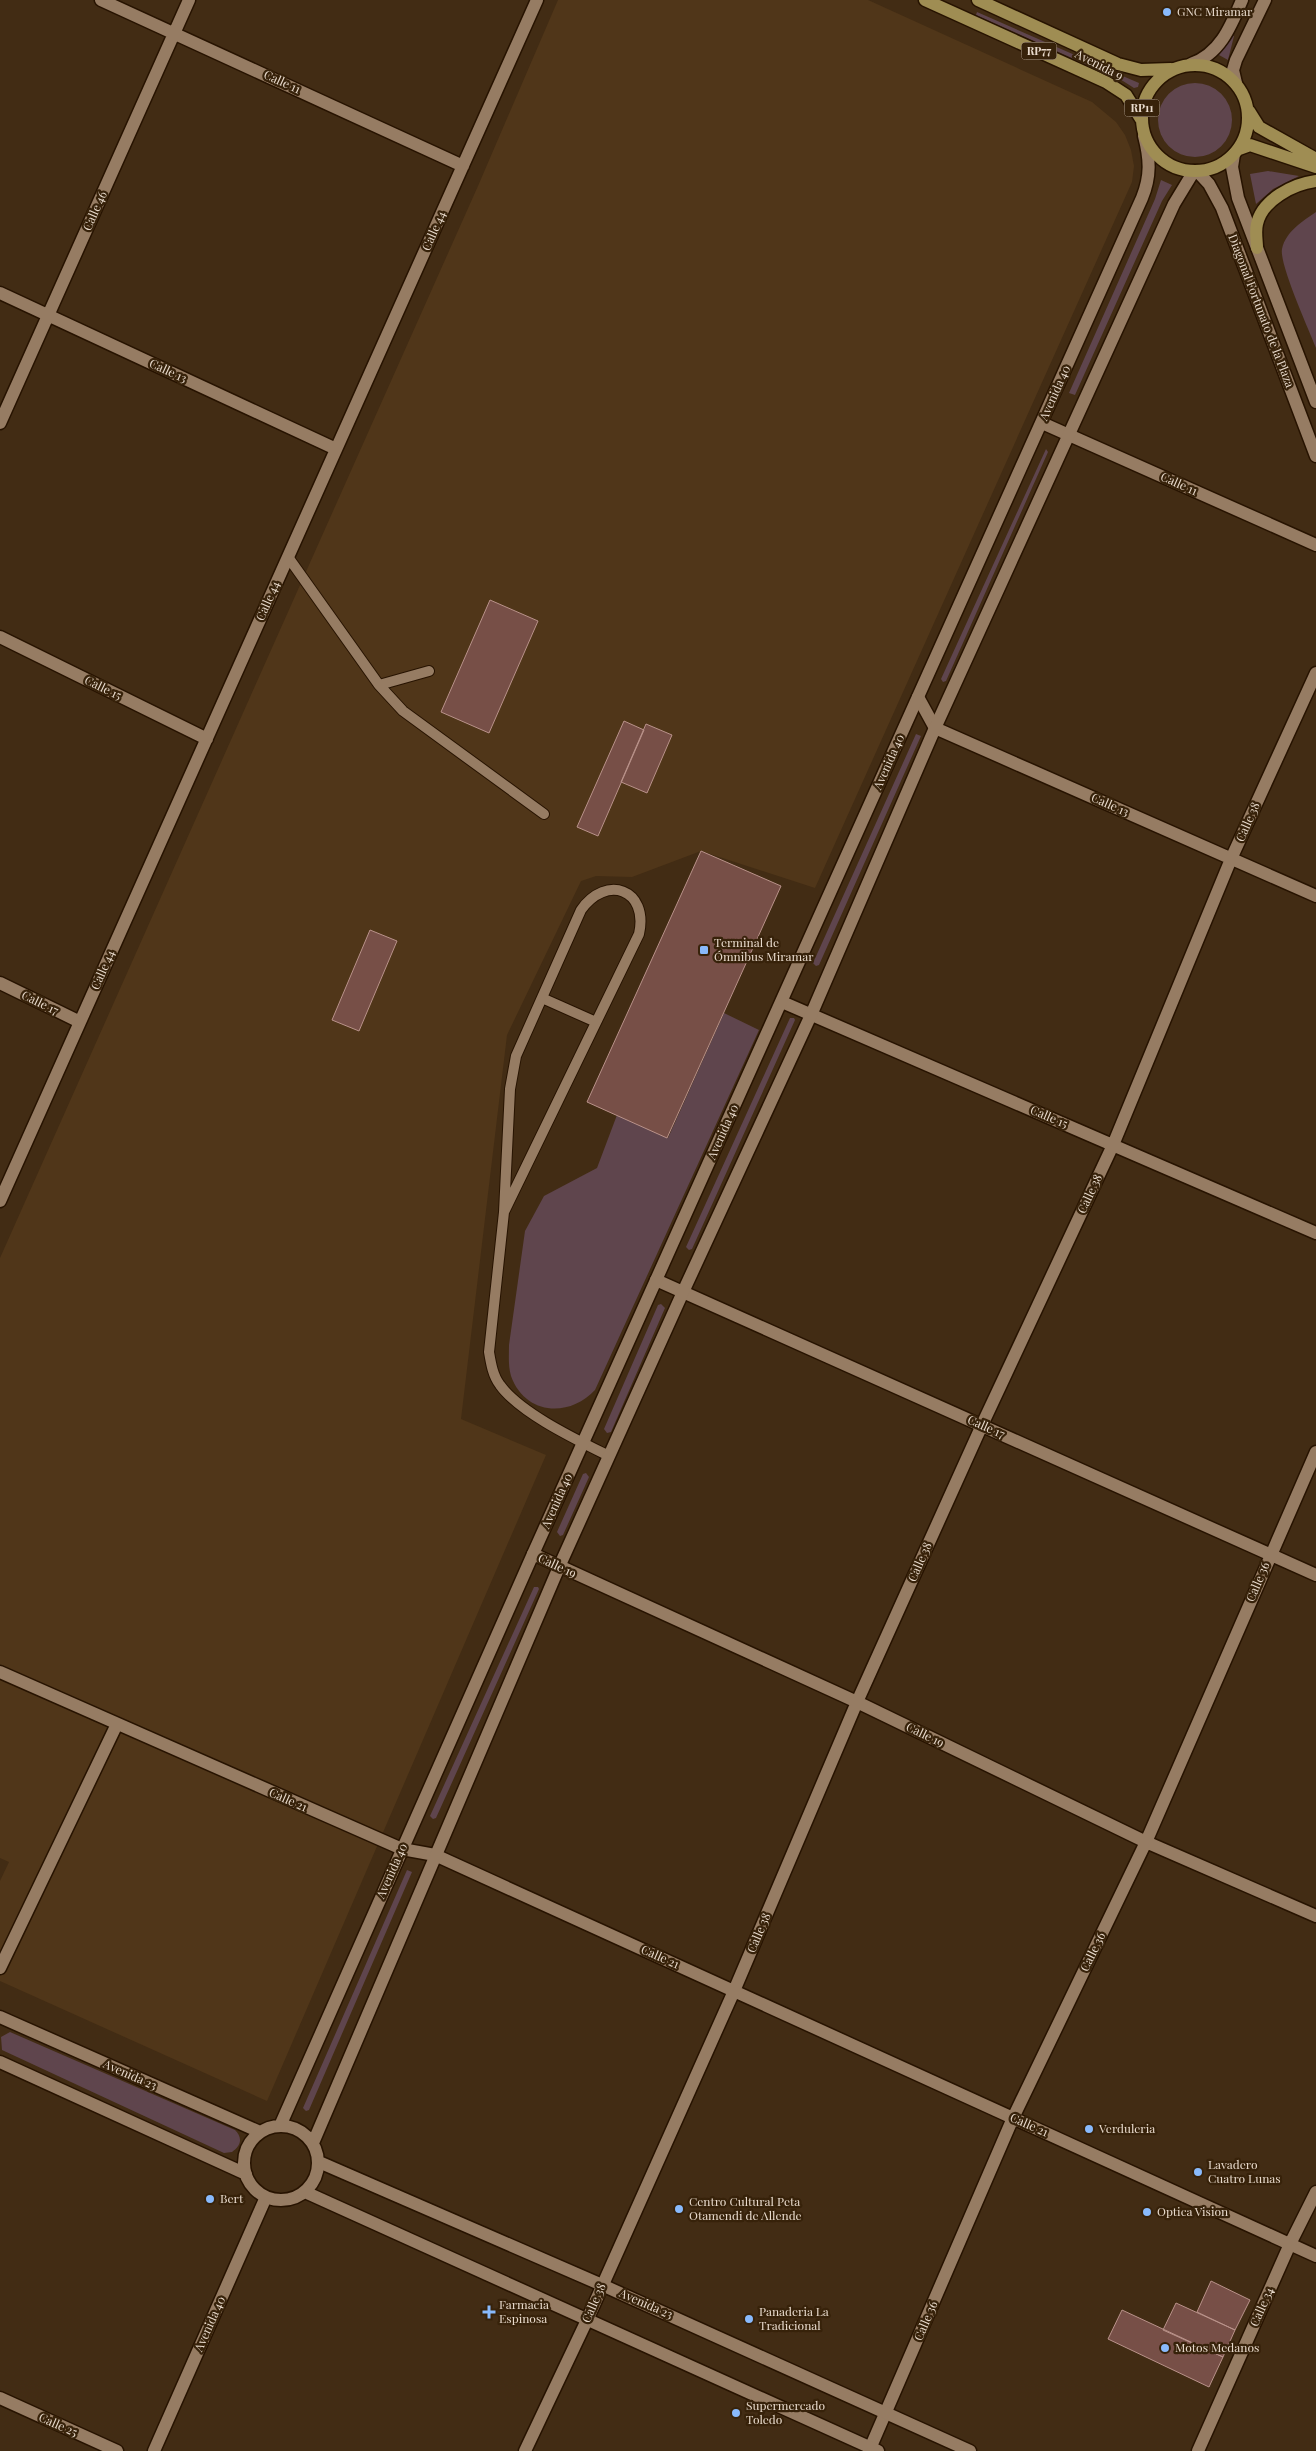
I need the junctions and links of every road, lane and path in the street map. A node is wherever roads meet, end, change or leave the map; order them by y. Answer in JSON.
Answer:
{"nodes":[{"id":1,"x":101,"y":0,"type":"edge"},
{"id":2,"x":189,"y":0,"type":"edge"},
{"id":3,"x":537,"y":0,"type":"edge"},
{"id":4,"x":925,"y":0,"type":"edge"},
{"id":5,"x":978,"y":0,"type":"edge"},
{"id":6,"x":1242,"y":0,"type":"edge"},
{"id":7,"x":1265,"y":0,"type":"edge"},
{"id":8,"x":175,"y":33,"type":"junction"},
{"id":9,"x":1191,"y":64,"type":"junction"},
{"id":10,"x":1176,"y":68,"type":"junction"},
{"id":11,"x":1236,"y":83,"type":"junction"},
{"id":12,"x":1247,"y":106,"type":"junction"},
{"id":13,"x":1141,"y":119,"type":"junction"},
{"id":14,"x":1144,"y":136,"type":"junction"},
{"id":15,"x":1237,"y":151,"type":"junction"},
{"id":16,"x":1316,"y":159,"type":"edge"},
{"id":17,"x":462,"y":166,"type":"junction"},
{"id":18,"x":1316,"y":167,"type":"edge"},
{"id":19,"x":1196,"y":171,"type":"junction"},
{"id":20,"x":1316,"y":181,"type":"edge"},
{"id":21,"x":1257,"y":248,"type":"junction"},
{"id":22,"x":0,"y":293,"type":"edge"},
{"id":23,"x":48,"y":315,"type":"junction"},
{"id":24,"x":1316,"y":402,"type":"edge"},
{"id":25,"x":0,"y":423,"type":"edge"},
{"id":26,"x":1042,"y":423,"type":"junction"},
{"id":27,"x":1068,"y":434,"type":"junction"},
{"id":28,"x":336,"y":449,"type":"junction"},
{"id":29,"x":1316,"y":456,"type":"edge"},
{"id":30,"x":1316,"y":545,"type":"edge"},
{"id":31,"x":288,"y":557,"type":"junction"},
{"id":32,"x":0,"y":637,"type":"edge"},
{"id":33,"x":429,"y":672,"type":"dead end"},
{"id":34,"x":1316,"y":673,"type":"edge"},
{"id":35,"x":379,"y":685,"type":"junction"},
{"id":36,"x":918,"y":697,"type":"junction"},
{"id":37,"x":935,"y":728,"type":"junction"},
{"id":38,"x":207,"y":739,"type":"junction"},
{"id":39,"x":544,"y":814,"type":"dead end"},
{"id":40,"x":1231,"y":859,"type":"junction"},
{"id":41,"x":1316,"y":896,"type":"edge"},
{"id":42,"x":0,"y":983,"type":"edge"},
{"id":43,"x":542,"y":998,"type":"junction"},
{"id":44,"x":782,"y":1002,"type":"junction"},
{"id":45,"x":811,"y":1015,"type":"junction"},
{"id":46,"x":80,"y":1022,"type":"junction"},
{"id":47,"x":596,"y":1022,"type":"junction"},
{"id":48,"x":1113,"y":1145,"type":"junction"},
{"id":49,"x":0,"y":1201,"type":"edge"},
{"id":50,"x":504,"y":1212,"type":"junction"},
{"id":51,"x":1316,"y":1233,"type":"edge"},
{"id":52,"x":656,"y":1280,"type":"junction"},
{"id":53,"x":683,"y":1292,"type":"junction"},
{"id":54,"x":982,"y":1425,"type":"junction"},
{"id":55,"x":583,"y":1443,"type":"junction"},
{"id":56,"x":1316,"y":1452,"type":"edge"},
{"id":57,"x":609,"y":1456,"type":"junction"},
{"id":58,"x":533,"y":1554,"type":"junction"},
{"id":59,"x":1270,"y":1554,"type":"junction"},
{"id":60,"x":559,"y":1567,"type":"junction"},
{"id":61,"x":1316,"y":1575,"type":"edge"},
{"id":62,"x":0,"y":1672,"type":"edge"},
{"id":63,"x":857,"y":1702,"type":"junction"},
{"id":64,"x":117,"y":1724,"type":"junction"},
{"id":65,"x":1146,"y":1842,"type":"junction"},
{"id":66,"x":402,"y":1849,"type":"junction"},
{"id":67,"x":436,"y":1855,"type":"junction"},
{"id":68,"x":1316,"y":1916,"type":"edge"},
{"id":69,"x":0,"y":1968,"type":"edge"},
{"id":70,"x":734,"y":1991,"type":"junction"},
{"id":71,"x":0,"y":2017,"type":"edge"},
{"id":72,"x":0,"y":2062,"type":"edge"},
{"id":73,"x":1013,"y":2118,"type":"junction"},
{"id":74,"x":280,"y":2126,"type":"junction"},
{"id":75,"x":260,"y":2132,"type":"junction"},
{"id":76,"x":313,"y":2143,"type":"junction"},
{"id":77,"x":319,"y":2162,"type":"junction"},
{"id":78,"x":246,"y":2174,"type":"junction"},
{"id":79,"x":305,"y":2192,"type":"junction"},
{"id":80,"x":1316,"y":2192,"type":"edge"},
{"id":81,"x":266,"y":2197,"type":"junction"},
{"id":82,"x":1290,"y":2244,"type":"junction"},
{"id":83,"x":1316,"y":2256,"type":"edge"},
{"id":84,"x":602,"y":2285,"type":"junction"},
{"id":85,"x":588,"y":2318,"type":"junction"},
{"id":86,"x":0,"y":2398,"type":"edge"},
{"id":87,"x":886,"y":2412,"type":"junction"},
{"id":88,"x":872,"y":2450,"type":"edge"},
{"id":89,"x":117,"y":2451,"type":"edge"},
{"id":90,"x":154,"y":2451,"type":"edge"},
{"id":91,"x":525,"y":2451,"type":"edge"},
{"id":92,"x":970,"y":2451,"type":"edge"},
{"id":93,"x":1198,"y":2451,"type":"edge"}],
"edges":[{"from":1,"to":8,"type":"street","name":"Calle 11"},
{"from":2,"to":8,"type":"street","name":"Calle 46"},
{"from":3,"to":17,"type":"street","name":"Calle 44"},
{"from":4,"to":13,"type":"main road","name":"Avenida 9","number":"RP77"},
{"from":5,"to":10,"type":"main road","name":"Avenida 9","number":"RP77"},
{"from":6,"to":9,"type":"street"},
{"from":7,"to":11,"type":"street"},
{"from":8,"to":17,"type":"street","name":"Calle 11"},
{"from":8,"to":23,"type":"street","name":"Calle 46"},
{"from":9,"to":10,"type":"main road","number":"RP11"},
{"from":9,"to":11,"type":"main road","number":"RP11"},
{"from":10,"to":13,"type":"main road","number":"RP11"},
{"from":11,"to":12,"type":"main road"},
{"from":12,"to":15,"type":"main road"},
{"from":12,"to":16,"type":"main road"},
{"from":13,"to":14,"type":"main road","number":"RP11"},
{"from":14,"to":19,"type":"main road","number":"RP11"},
{"from":14,"to":26,"type":"street","name":"Avenida 40","number":"RP11"},
{"from":15,"to":18,"type":"main road"},
{"from":15,"to":19,"type":"main road"},
{"from":15,"to":21,"type":"street","name":"Diagonal Fortunato de la Plaza"},
{"from":17,"to":28,"type":"street","name":"Calle 44"},
{"from":19,"to":27,"type":"street"},
{"from":19,"to":29,"type":"street","name":"Diagonal Fortunato de la Plaza"},
{"from":20,"to":21,"type":"main road"},
{"from":21,"to":24,"type":"street","name":"Diagonal Fortunato de la Plaza"},
{"from":22,"to":23,"type":"street","name":"Calle 13"},
{"from":23,"to":25,"type":"street","name":"Calle 46"},
{"from":23,"to":28,"type":"street","name":"Calle 13"},
{"from":26,"to":27,"type":"street","name":"Calle 11"},
{"from":26,"to":36,"type":"street","name":"Avenida 40","number":"RP11"},
{"from":27,"to":30,"type":"street","name":"Calle 11"},
{"from":27,"to":37,"type":"street"},
{"from":28,"to":31,"type":"street","name":"Calle 44"},
{"from":31,"to":35,"type":"lane"},
{"from":31,"to":38,"type":"street","name":"Calle 44"},
{"from":32,"to":38,"type":"street","name":"Calle 15"},
{"from":33,"to":35,"type":"lane"},
{"from":34,"to":40,"type":"street","name":"Calle 38"},
{"from":35,"to":39,"type":"lane"},
{"from":36,"to":37,"type":"street"},
{"from":36,"to":44,"type":"street","name":"Avenida 40","number":"RP11"},
{"from":37,"to":40,"type":"street","name":"Calle 13"},
{"from":37,"to":45,"type":"street"},
{"from":38,"to":46,"type":"street","name":"Calle 44"},
{"from":40,"to":41,"type":"street","name":"Calle 13"},
{"from":40,"to":48,"type":"street","name":"Calle 38"},
{"from":42,"to":46,"type":"street","name":"Calle 17"},
{"from":43,"to":47,"type":"lane"},
{"from":43,"to":47,"type":"lane"},
{"from":43,"to":50,"type":"lane"},
{"from":44,"to":45,"type":"street","name":"Calle 15"},
{"from":44,"to":52,"type":"street","name":"Avenida 40","number":"RP11"},
{"from":45,"to":48,"type":"street","name":"Calle 15"},
{"from":45,"to":53,"type":"street"},
{"from":46,"to":49,"type":"street","name":"Calle 44"},
{"from":47,"to":50,"type":"lane"},
{"from":48,"to":51,"type":"street","name":"Calle 15"},
{"from":48,"to":54,"type":"street","name":"Calle 38"},
{"from":50,"to":55,"type":"lane"},
{"from":52,"to":53,"type":"street","name":"Calle 17"},
{"from":52,"to":55,"type":"street","name":"Avenida 40","number":"RP11"},
{"from":53,"to":54,"type":"street","name":"Calle 17"},
{"from":53,"to":57,"type":"street"},
{"from":54,"to":59,"type":"street","name":"Calle 17"},
{"from":54,"to":63,"type":"street","name":"Calle 38"},
{"from":55,"to":57,"type":"lane"},
{"from":55,"to":58,"type":"street","name":"Avenida 40","number":"RP11"},
{"from":56,"to":59,"type":"street","name":"Calle 36"},
{"from":57,"to":60,"type":"street"},
{"from":58,"to":60,"type":"street","name":"Calle 19"},
{"from":58,"to":66,"type":"street","name":"Avenida 40","number":"RP11"},
{"from":59,"to":61,"type":"street","name":"Calle 17"},
{"from":59,"to":65,"type":"street","name":"Calle 36"},
{"from":60,"to":63,"type":"street","name":"Calle 19"},
{"from":60,"to":67,"type":"street"},
{"from":62,"to":64,"type":"street","name":"Calle 21"},
{"from":63,"to":65,"type":"street","name":"Calle 19"},
{"from":63,"to":70,"type":"street","name":"Calle 38"},
{"from":64,"to":66,"type":"street","name":"Calle 21"},
{"from":64,"to":69,"type":"street"},
{"from":65,"to":68,"type":"street","name":"Calle 19"},
{"from":65,"to":73,"type":"street","name":"Calle 36"},
{"from":66,"to":67,"type":"street","name":"Calle 21"},
{"from":66,"to":74,"type":"street","name":"Avenida 40","number":"RP11"},
{"from":67,"to":70,"type":"street","name":"Calle 21"},
{"from":67,"to":76,"type":"street"},
{"from":70,"to":73,"type":"street","name":"Calle 21"},
{"from":70,"to":84,"type":"street","name":"Calle 38"},
{"from":71,"to":75,"type":"street","name":"Avenida 23"},
{"from":72,"to":78,"type":"street"},
{"from":73,"to":82,"type":"street","name":"Calle 21"},
{"from":73,"to":87,"type":"street","name":"Calle 36"},
{"from":74,"to":75,"type":"street"},
{"from":74,"to":76,"type":"street"},
{"from":75,"to":78,"type":"street"},
{"from":76,"to":77,"type":"street"},
{"from":77,"to":79,"type":"street"},
{"from":77,"to":84,"type":"street","name":"Avenida 23"},
{"from":78,"to":81,"type":"street"},
{"from":79,"to":81,"type":"street"},
{"from":79,"to":85,"type":"street"},
{"from":80,"to":82,"type":"street","name":"Calle 34"},
{"from":81,"to":90,"type":"street","name":"Avenida 40"},
{"from":82,"to":83,"type":"street","name":"Calle 21"},
{"from":82,"to":93,"type":"street","name":"Calle 34"},
{"from":84,"to":85,"type":"street","name":"Calle 38"},
{"from":84,"to":87,"type":"street","name":"Avenida 23"},
{"from":85,"to":88,"type":"street"},
{"from":85,"to":91,"type":"street","name":"Calle 38"},
{"from":86,"to":89,"type":"street","name":"Calle 25"},
{"from":87,"to":88,"type":"street","name":"Calle 36"},
{"from":87,"to":92,"type":"street","name":"Avenida 23"}]}
